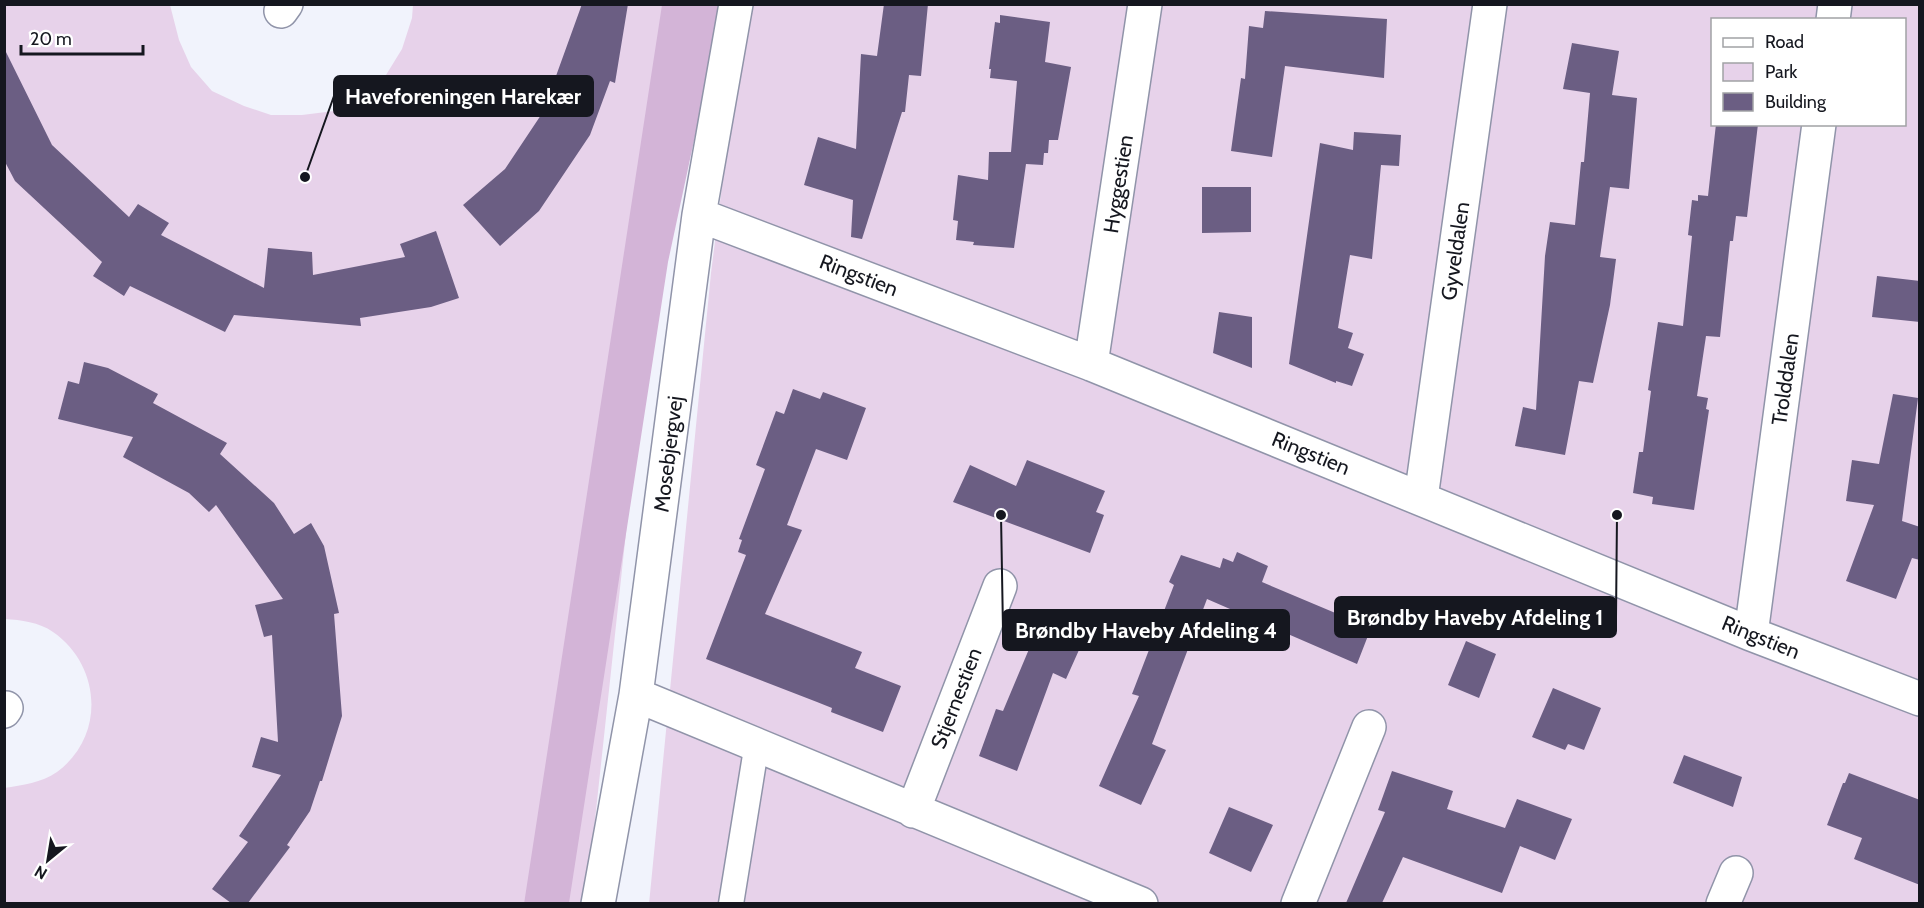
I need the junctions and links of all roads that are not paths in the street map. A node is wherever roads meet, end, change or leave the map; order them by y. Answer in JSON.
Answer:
{"nodes":[{"id":1,"x":736,"y":4,"type":"edge"},
{"id":2,"x":1145,"y":4,"type":"edge"},
{"id":3,"x":1490,"y":4,"type":"edge"},
{"id":4,"x":1819,"y":126,"type":"edge"},
{"id":5,"x":699,"y":215,"type":"junction"},
{"id":6,"x":1091,"y":364,"type":"junction"},
{"id":7,"x":1421,"y":498,"type":"junction"},
{"id":8,"x":1000,"y":586,"type":"dead end"},
{"id":9,"x":1751,"y":634,"type":"junction"},
{"id":10,"x":636,"y":694,"type":"junction"},
{"id":11,"x":1920,"y":699,"type":"edge"},
{"id":12,"x":1369,"y":727,"type":"dead end"},
{"id":13,"x":757,"y":743,"type":"junction"},
{"id":14,"x":913,"y":811,"type":"junction"},
{"id":15,"x":1736,"y":873,"type":"dead end"},
{"id":16,"x":1108,"y":898,"type":"edge"},
{"id":17,"x":598,"y":903,"type":"edge"},
{"id":18,"x":731,"y":903,"type":"edge"},
{"id":19,"x":1141,"y":903,"type":"edge"},
{"id":20,"x":1298,"y":903,"type":"edge"},
{"id":21,"x":1723,"y":903,"type":"edge"}],
"edges":[{"from":1,"to":5,"type":"street","name":"Mosebjergvej"},
{"from":2,"to":6,"type":"street","name":"Hyggestien"},
{"from":3,"to":7,"type":"street","name":"Gyveldalen"},
{"from":4,"to":9,"type":"street","name":"Trolddalen"},
{"from":5,"to":6,"type":"street","name":"Ringstien"},
{"from":5,"to":10,"type":"street","name":"Mosebjergvej"},
{"from":6,"to":7,"type":"street","name":"Ringstien"},
{"from":7,"to":9,"type":"street","name":"Ringstien"},
{"from":8,"to":14,"type":"street","name":"Stjernestien"},
{"from":9,"to":11,"type":"street","name":"Ringstien"},
{"from":10,"to":13,"type":"street"},
{"from":10,"to":17,"type":"street","name":"Mosebjergvej"},
{"from":12,"to":20,"type":"street"},
{"from":13,"to":14,"type":"street"},
{"from":13,"to":18,"type":"lane"},
{"from":14,"to":16,"type":"street"},
{"from":15,"to":21,"type":"street"},
{"from":16,"to":19,"type":"street"}]}
